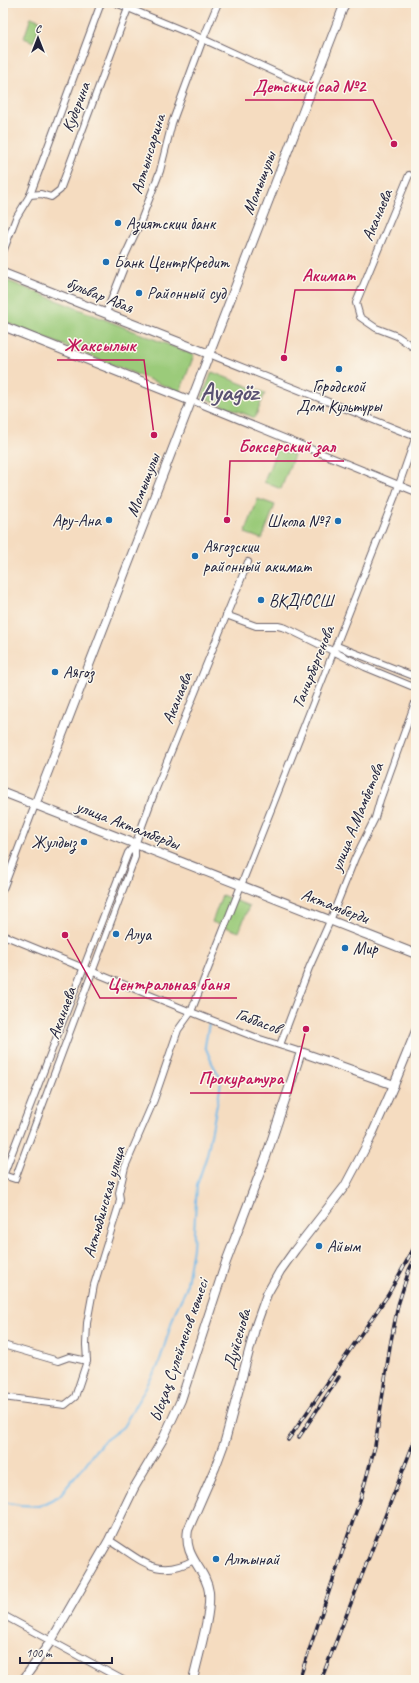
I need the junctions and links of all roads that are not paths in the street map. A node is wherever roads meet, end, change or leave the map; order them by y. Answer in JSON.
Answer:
{"nodes":[{"id":1,"x":101,"y":3,"type":"edge"},
{"id":2,"x":116,"y":3,"type":"edge"},
{"id":3,"x":218,"y":3,"type":"edge"},
{"id":4,"x":345,"y":3,"type":"edge"},
{"id":5,"x":129,"y":6,"type":"edge"},
{"id":6,"x":203,"y":39,"type":"junction"},
{"id":7,"x":312,"y":89,"type":"junction"},
{"id":8,"x":409,"y":175,"type":"dead end"},
{"id":9,"x":30,"y":195,"type":"junction"},
{"id":10,"x":3,"y":252,"type":"edge"},
{"id":11,"x":3,"y":273,"type":"edge"},
{"id":12,"x":106,"y":314,"type":"junction"},
{"id":13,"x":3,"y":326,"type":"edge"},
{"id":14,"x":416,"y":349,"type":"edge"},
{"id":15,"x":209,"y":354,"type":"junction"},
{"id":16,"x":191,"y":400,"type":"junction"},
{"id":17,"x":416,"y":437,"type":"edge"},
{"id":18,"x":398,"y":485,"type":"junction"},
{"id":19,"x":416,"y":492,"type":"edge"},
{"id":20,"x":248,"y":562,"type":"dead end"},
{"id":21,"x":226,"y":615,"type":"junction"},
{"id":22,"x":337,"y":646,"type":"junction"},
{"id":23,"x":334,"y":652,"type":"junction"},
{"id":24,"x":416,"y":677,"type":"edge"},
{"id":25,"x":416,"y":688,"type":"edge"},
{"id":26,"x":416,"y":700,"type":"edge"},
{"id":27,"x":3,"y":792,"type":"edge"},
{"id":28,"x":35,"y":805,"type":"junction"},
{"id":29,"x":135,"y":845,"type":"junction"},
{"id":30,"x":242,"y":886,"type":"junction"},
{"id":31,"x":3,"y":889,"type":"edge"},
{"id":32,"x":330,"y":921,"type":"junction"},
{"id":33,"x":3,"y":935,"type":"edge"},
{"id":34,"x":416,"y":954,"type":"edge"},
{"id":35,"x":84,"y":967,"type":"junction"},
{"id":36,"x":92,"y":970,"type":"junction"},
{"id":37,"x":191,"y":1012,"type":"junction"},
{"id":38,"x":416,"y":1031,"type":"edge"},
{"id":39,"x":280,"y":1045,"type":"junction"},
{"id":40,"x":301,"y":1052,"type":"junction"},
{"id":41,"x":394,"y":1086,"type":"junction"},
{"id":42,"x":3,"y":1176,"type":"edge"},
{"id":43,"x":3,"y":1345,"type":"edge"},
{"id":44,"x":87,"y":1361,"type":"junction"},
{"id":45,"x":3,"y":1397,"type":"edge"},
{"id":46,"x":109,"y":1540,"type":"junction"},
{"id":47,"x":194,"y":1560,"type":"junction"},
{"id":48,"x":3,"y":1615,"type":"edge"},
{"id":49,"x":51,"y":1641,"type":"junction"},
{"id":50,"x":3,"y":1677,"type":"edge"},
{"id":51,"x":10,"y":1680,"type":"edge"},
{"id":52,"x":23,"y":1680,"type":"edge"},
{"id":53,"x":123,"y":1680,"type":"edge"},
{"id":54,"x":193,"y":1680,"type":"edge"}],
"edges":[{"from":1,"to":9,"type":"street","name":"Кудерина"},
{"from":2,"to":5,"type":"street"},
{"from":3,"to":6,"type":"street","name":"Алтынсарина"},
{"from":4,"to":7,"type":"main road","name":"Момышулы"},
{"from":5,"to":6,"type":"street"},
{"from":5,"to":9,"type":"street","name":"Кудерина"},
{"from":6,"to":7,"type":"street"},
{"from":6,"to":12,"type":"street","name":"Алтынсарина"},
{"from":7,"to":15,"type":"main road","name":"Момышулы"},
{"from":8,"to":14,"type":"street","name":"Аканаева"},
{"from":9,"to":10,"type":"street","name":"Кудерина"},
{"from":11,"to":12,"type":"main road","name":"бульвар Абая"},
{"from":12,"to":15,"type":"main road","name":"бульвар Абая"},
{"from":13,"to":16,"type":"main road"},
{"from":15,"to":16,"type":"main road","name":"Момышулы"},
{"from":15,"to":17,"type":"street"},
{"from":16,"to":18,"type":"street"},
{"from":16,"to":28,"type":"main road","name":"Момышулы"},
{"from":17,"to":18,"type":"street","name":"Танирбергенова"},
{"from":18,"to":19,"type":"street"},
{"from":18,"to":22,"type":"street","name":"Танирбергенова"},
{"from":20,"to":21,"type":"street","name":"Аканаева"},
{"from":21,"to":23,"type":"street"},
{"from":21,"to":29,"type":"street","name":"Аканаева"},
{"from":22,"to":23,"type":"street","name":"Танирбергенова"},
{"from":22,"to":24,"type":"street"},
{"from":23,"to":25,"type":"street"},
{"from":23,"to":30,"type":"street","name":"Танирбергенова"},
{"from":26,"to":32,"type":"street","name":"улица А.Мамбетова"},
{"from":27,"to":28,"type":"main road","name":"улица Актамберды"},
{"from":28,"to":29,"type":"main road","name":"улица Актамберды"},
{"from":28,"to":31,"type":"street","name":"Момышулы"},
{"from":29,"to":30,"type":"main road","name":"улица Актамберды"},
{"from":29,"to":35,"type":"street","name":"Аканаева"},
{"from":29,"to":36,"type":"street","name":"Аканаева"},
{"from":30,"to":32,"type":"main road","name":"Актамберди"},
{"from":30,"to":37,"type":"street","name":"Танирбергенова"},
{"from":32,"to":34,"type":"main road","name":"Актамберди"},
{"from":32,"to":39,"type":"street","name":"улица А.Мамбетова"},
{"from":33,"to":35,"type":"street","name":"Габбасов"},
{"from":35,"to":36,"type":"street","name":"Габбасов"},
{"from":35,"to":42,"type":"street","name":"Аканаева"},
{"from":36,"to":37,"type":"street","name":"Габбасов"},
{"from":36,"to":42,"type":"street","name":"Аканаева"},
{"from":37,"to":39,"type":"street","name":"Габбасов"},
{"from":37,"to":44,"type":"street","name":"Актюбинская улица"},
{"from":38,"to":41,"type":"main road","name":"Дуйсенова"},
{"from":39,"to":40,"type":"street","name":"Габбасов"},
{"from":40,"to":41,"type":"main road","name":"Габбасов"},
{"from":40,"to":46,"type":"main road","name":"Ысқақ Сүлейменов көшесі"},
{"from":41,"to":47,"type":"main road","name":"Дуйсенова"},
{"from":43,"to":44,"type":"street"},
{"from":44,"to":45,"type":"street"},
{"from":46,"to":47,"type":"street"},
{"from":46,"to":49,"type":"main road","name":"Ысқақ Сүлейменов көшесі"},
{"from":47,"to":54,"type":"main road","name":"Дуйсенова"},
{"from":48,"to":49,"type":"street"},
{"from":49,"to":52,"type":"main road","name":"Ысқақ Сүлейменов көшесі"},
{"from":49,"to":53,"type":"street"},
{"from":50,"to":51,"type":"street"}]}
